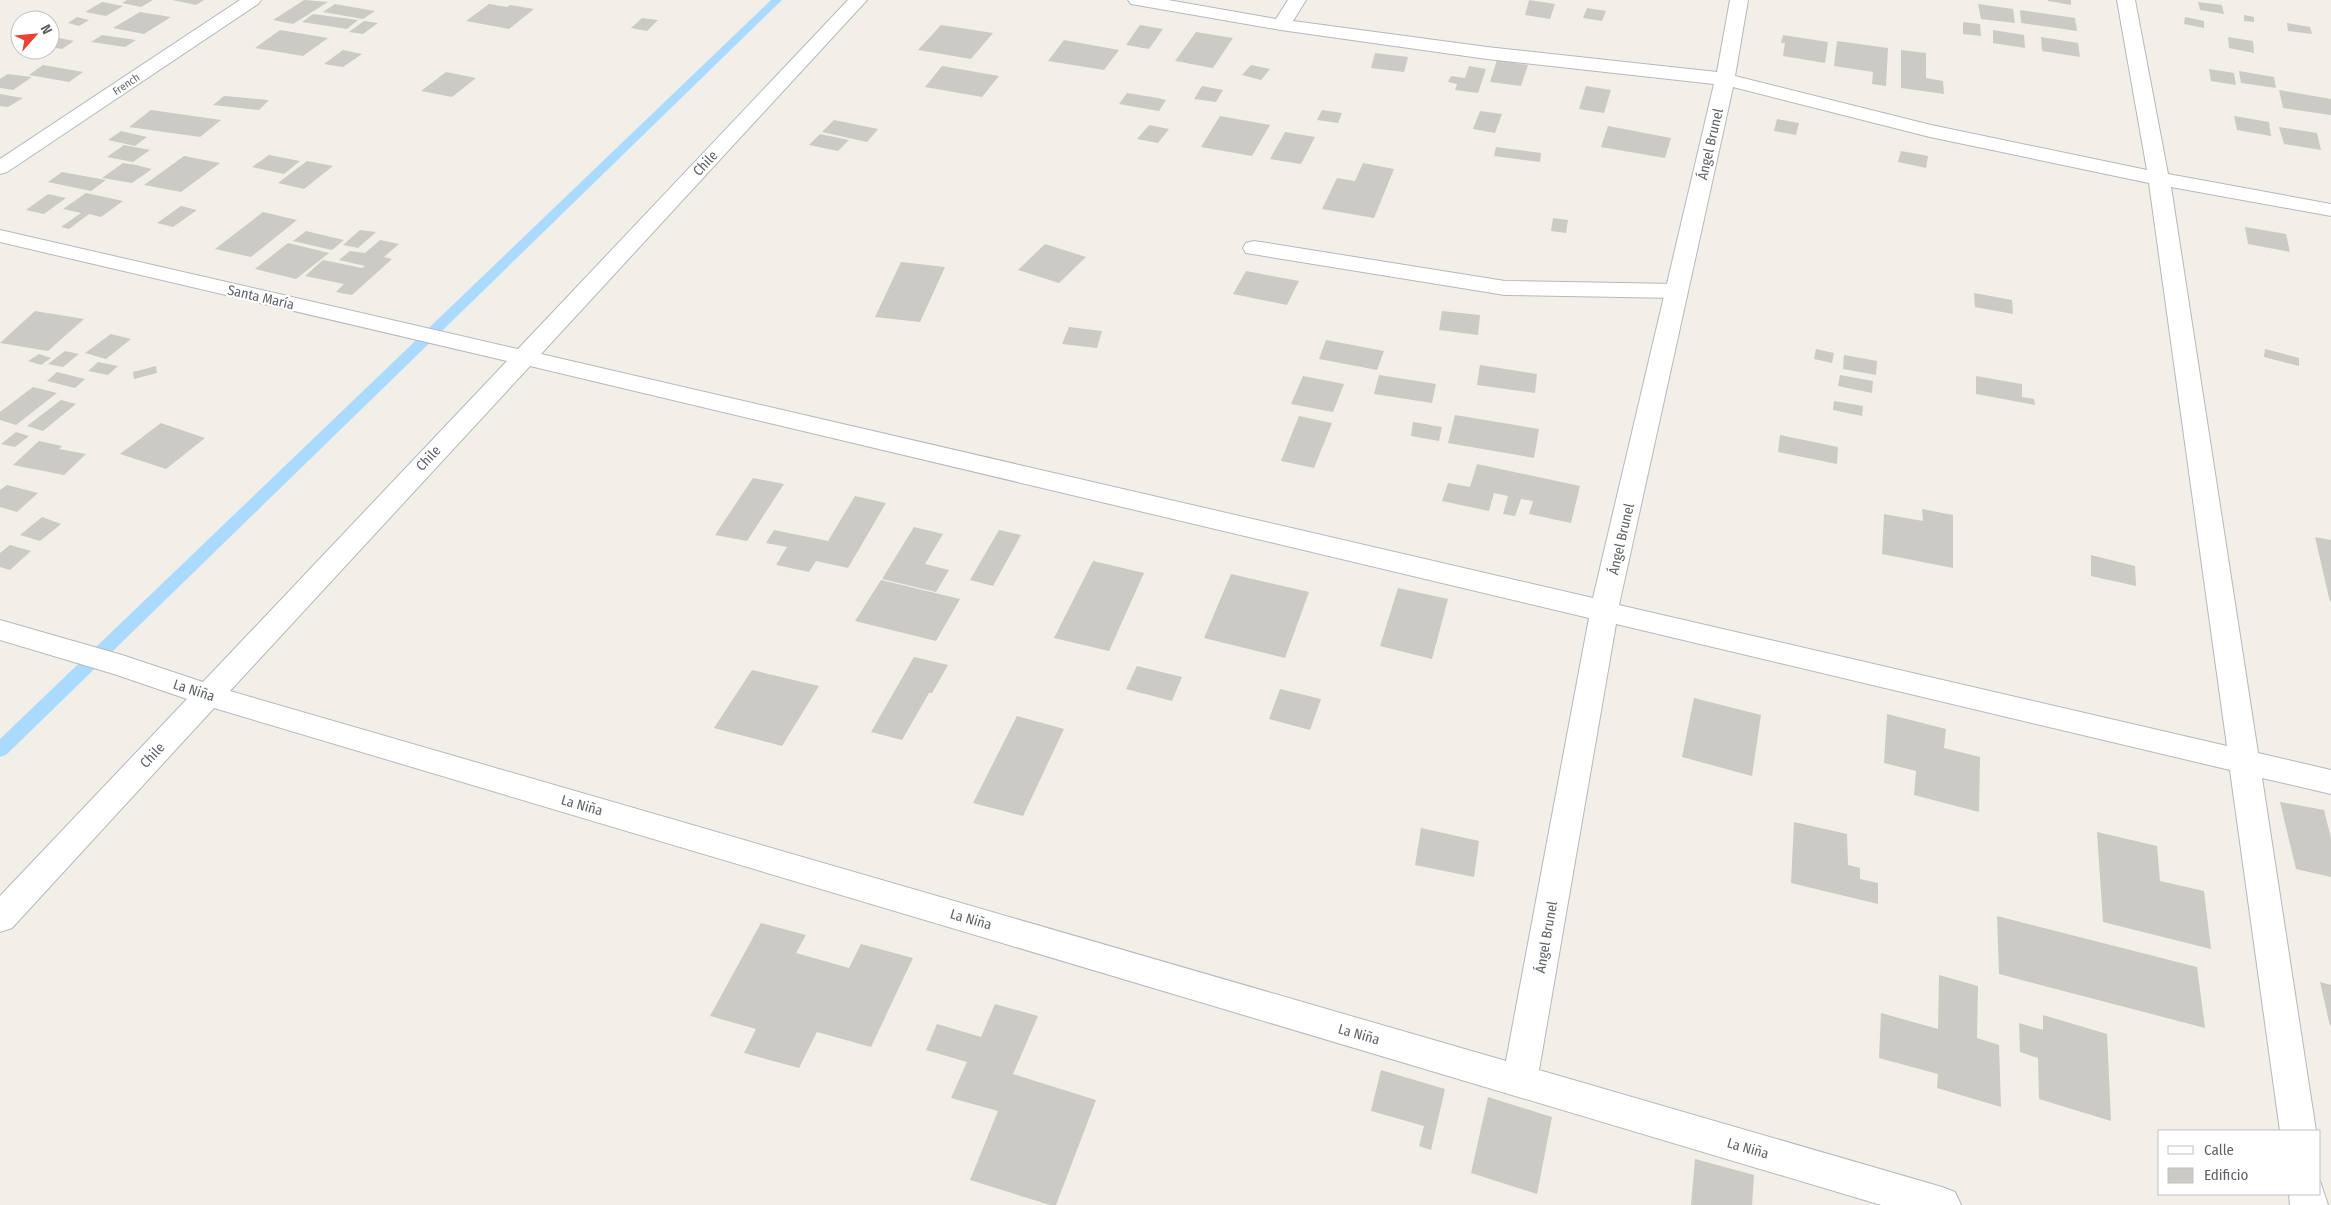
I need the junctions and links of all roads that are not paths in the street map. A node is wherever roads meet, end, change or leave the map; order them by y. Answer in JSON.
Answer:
{"nodes":[{"id":1,"x":252,"y":0,"type":"edge"},
{"id":2,"x":858,"y":0,"type":"edge"},
{"id":3,"x":1136,"y":0,"type":"edge"},
{"id":4,"x":1297,"y":0,"type":"edge"},
{"id":5,"x":1739,"y":0,"type":"edge"},
{"id":6,"x":2126,"y":0,"type":"edge"},
{"id":7,"x":1281,"y":25,"type":"junction"},
{"id":8,"x":1725,"y":79,"type":"junction"},
{"id":9,"x":0,"y":168,"type":"edge"},
{"id":10,"x":2158,"y":179,"type":"junction"},
{"id":11,"x":2331,"y":210,"type":"edge"},
{"id":12,"x":0,"y":236,"type":"edge"},
{"id":13,"x":1254,"y":248,"type":"dead end"},
{"id":14,"x":1676,"y":291,"type":"junction"},
{"id":15,"x":523,"y":356,"type":"junction"},
{"id":16,"x":1604,"y":611,"type":"junction"},
{"id":17,"x":0,"y":630,"type":"edge"},
{"id":18,"x":208,"y":695,"type":"junction"},
{"id":19,"x":2244,"y":762,"type":"junction"},
{"id":20,"x":2331,"y":782,"type":"edge"},
{"id":21,"x":0,"y":918,"type":"edge"},
{"id":22,"x":1520,"y":1081,"type":"junction"},
{"id":23,"x":2298,"y":1130,"type":"edge"},
{"id":24,"x":1942,"y":1205,"type":"edge"}],
"edges":[{"from":1,"to":9,"type":"street","name":"French"},
{"from":2,"to":15,"type":"street","name":"Chile"},
{"from":3,"to":7,"type":"street"},
{"from":4,"to":7,"type":"street"},
{"from":5,"to":8,"type":"street","name":"Ángel Brunel"},
{"from":6,"to":10,"type":"street"},
{"from":7,"to":8,"type":"street"},
{"from":8,"to":10,"type":"street"},
{"from":8,"to":14,"type":"street","name":"Ángel Brunel"},
{"from":10,"to":11,"type":"street"},
{"from":10,"to":19,"type":"street"},
{"from":12,"to":15,"type":"street","name":"Santa María"},
{"from":13,"to":14,"type":"street"},
{"from":14,"to":16,"type":"street","name":"Ángel Brunel"},
{"from":15,"to":16,"type":"street","name":"Santa María"},
{"from":15,"to":18,"type":"street","name":"Chile"},
{"from":16,"to":19,"type":"street","name":"Santa María"},
{"from":16,"to":22,"type":"street","name":"Ángel Brunel"},
{"from":17,"to":18,"type":"street","name":"La Niña"},
{"from":18,"to":21,"type":"street","name":"Chile"},
{"from":18,"to":22,"type":"street","name":"La Niña"},
{"from":19,"to":20,"type":"street","name":"Santa María"},
{"from":19,"to":23,"type":"street"},
{"from":22,"to":24,"type":"street","name":"La Niña"}]}
